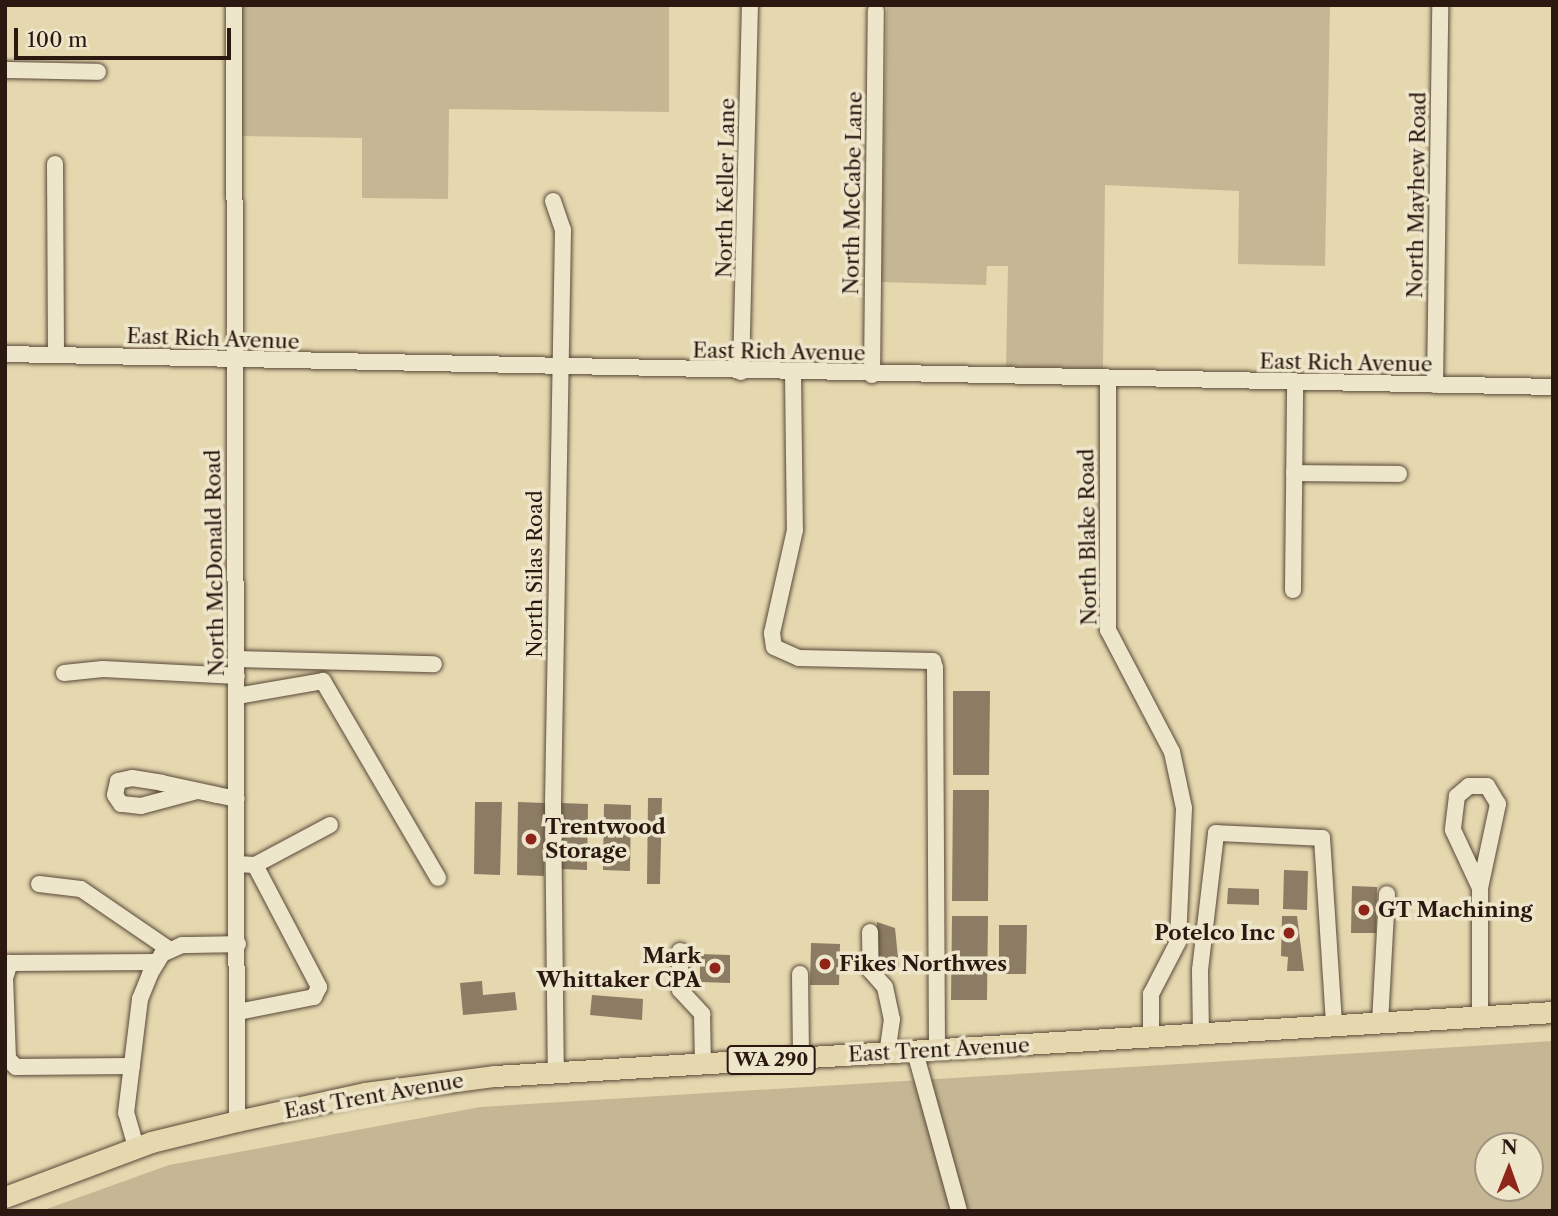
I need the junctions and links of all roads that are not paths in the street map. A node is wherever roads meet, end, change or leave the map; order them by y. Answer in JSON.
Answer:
{"nodes":[{"id":1,"x":234,"y":5,"type":"edge"},
{"id":2,"x":750,"y":5,"type":"edge"},
{"id":3,"x":1440,"y":5,"type":"edge"},
{"id":4,"x":876,"y":11,"type":"dead end"},
{"id":5,"x":5,"y":69,"type":"edge"},
{"id":6,"x":98,"y":72,"type":"dead end"},
{"id":7,"x":55,"y":164,"type":"dead end"},
{"id":8,"x":553,"y":201,"type":"dead end"},
{"id":9,"x":5,"y":354,"type":"edge"},
{"id":10,"x":56,"y":355,"type":"junction"},
{"id":11,"x":233,"y":362,"type":"junction"},
{"id":12,"x":557,"y":369,"type":"junction"},
{"id":13,"x":741,"y":372,"type":"junction"},
{"id":14,"x":793,"y":374,"type":"junction"},
{"id":15,"x":872,"y":375,"type":"junction"},
{"id":16,"x":1108,"y":379,"type":"junction"},
{"id":17,"x":1295,"y":383,"type":"junction"},
{"id":18,"x":1435,"y":385,"type":"junction"},
{"id":19,"x":1553,"y":387,"type":"edge"},
{"id":20,"x":1294,"y":473,"type":"junction"},
{"id":21,"x":1399,"y":474,"type":"dead end"},
{"id":22,"x":1293,"y":590,"type":"dead end"},
{"id":23,"x":237,"y":659,"type":"junction"},
{"id":24,"x":434,"y":664,"type":"dead end"},
{"id":25,"x":64,"y":673,"type":"dead end"},
{"id":26,"x":237,"y":676,"type":"junction"},
{"id":27,"x":237,"y":696,"type":"junction"},
{"id":28,"x":197,"y":790,"type":"dead end"},
{"id":29,"x":237,"y":799,"type":"junction"},
{"id":30,"x":330,"y":825,"type":"dead end"},
{"id":31,"x":237,"y":864,"type":"junction"},
{"id":32,"x":255,"y":865,"type":"junction"},
{"id":33,"x":438,"y":877,"type":"dead end"},
{"id":34,"x":39,"y":884,"type":"dead end"},
{"id":35,"x":1480,"y":888,"type":"junction"},
{"id":36,"x":1387,"y":894,"type":"dead end"},
{"id":37,"x":870,"y":932,"type":"dead end"},
{"id":38,"x":237,"y":944,"type":"junction"},
{"id":39,"x":170,"y":950,"type":"junction"},
{"id":40,"x":680,"y":951,"type":"dead end"},
{"id":41,"x":156,"y":962,"type":"junction"},
{"id":42,"x":800,"y":974,"type":"dead end"},
{"id":43,"x":237,"y":1012,"type":"junction"},
{"id":44,"x":1553,"y":1012,"type":"edge"},
{"id":45,"x":1480,"y":1017,"type":"junction"},
{"id":46,"x":1380,"y":1023,"type":"junction"},
{"id":47,"x":1334,"y":1026,"type":"junction"},
{"id":48,"x":1201,"y":1035,"type":"junction"},
{"id":49,"x":1151,"y":1038,"type":"junction"},
{"id":50,"x":937,"y":1050,"type":"junction"},
{"id":51,"x":915,"y":1052,"type":"junction"},
{"id":52,"x":887,"y":1053,"type":"junction"},
{"id":53,"x":801,"y":1058,"type":"junction"},
{"id":54,"x":703,"y":1064,"type":"junction"},
{"id":55,"x":132,"y":1066,"type":"junction"},
{"id":56,"x":556,"y":1073,"type":"junction"},
{"id":57,"x":237,"y":1121,"type":"junction"},
{"id":58,"x":136,"y":1147,"type":"junction"},
{"id":59,"x":5,"y":1197,"type":"edge"},
{"id":60,"x":959,"y":1211,"type":"edge"}],
"edges":[{"from":1,"to":11,"type":"street","name":"North McDonald Road"},
{"from":2,"to":13,"type":"street","name":"North Keller Lane"},
{"from":3,"to":18,"type":"street","name":"North Mayhew Road"},
{"from":4,"to":15,"type":"street","name":"North McCabe Lane"},
{"from":5,"to":6,"type":"street"},
{"from":7,"to":10,"type":"street"},
{"from":8,"to":12,"type":"street","name":"North Silas Road"},
{"from":9,"to":10,"type":"street","name":"East Rich Avenue"},
{"from":10,"to":11,"type":"street","name":"East Rich Avenue"},
{"from":11,"to":12,"type":"street","name":"East Rich Avenue"},
{"from":11,"to":23,"type":"street","name":"North McDonald Road"},
{"from":12,"to":13,"type":"street","name":"East Rich Avenue"},
{"from":12,"to":56,"type":"street","name":"North Silas Road"},
{"from":13,"to":14,"type":"street","name":"East Rich Avenue"},
{"from":14,"to":15,"type":"street","name":"East Rich Avenue"},
{"from":14,"to":50,"type":"street"},
{"from":15,"to":16,"type":"street","name":"East Rich Avenue"},
{"from":16,"to":17,"type":"street","name":"East Rich Avenue"},
{"from":16,"to":49,"type":"street","name":"North Blake Road"},
{"from":17,"to":18,"type":"street","name":"East Rich Avenue"},
{"from":17,"to":20,"type":"street"},
{"from":18,"to":19,"type":"street","name":"East Rich Avenue"},
{"from":20,"to":21,"type":"street"},
{"from":20,"to":22,"type":"street"},
{"from":23,"to":24,"type":"street"},
{"from":23,"to":26,"type":"street","name":"North McDonald Road"},
{"from":25,"to":26,"type":"street"},
{"from":26,"to":27,"type":"street","name":"North McDonald Road"},
{"from":27,"to":29,"type":"street","name":"North McDonald Road"},
{"from":27,"to":33,"type":"street"},
{"from":28,"to":29,"type":"street"},
{"from":29,"to":31,"type":"street","name":"North McDonald Road"},
{"from":30,"to":32,"type":"street"},
{"from":31,"to":32,"type":"street"},
{"from":31,"to":38,"type":"street","name":"North McDonald Road"},
{"from":32,"to":43,"type":"street"},
{"from":34,"to":39,"type":"street"},
{"from":35,"to":35,"type":"street"},
{"from":35,"to":45,"type":"street"},
{"from":36,"to":46,"type":"street"},
{"from":37,"to":52,"type":"street"},
{"from":38,"to":39,"type":"street"},
{"from":38,"to":43,"type":"street","name":"North McDonald Road"},
{"from":39,"to":41,"type":"street"},
{"from":40,"to":54,"type":"street"},
{"from":41,"to":55,"type":"street"},
{"from":41,"to":55,"type":"street"},
{"from":42,"to":53,"type":"street"},
{"from":43,"to":57,"type":"street","name":"North McDonald Road"},
{"from":44,"to":45,"type":"main road","name":"East Trent Avenue","number":"WA 290"},
{"from":45,"to":46,"type":"main road","name":"East Trent Avenue","number":"WA 290"},
{"from":46,"to":47,"type":"main road","name":"East Trent Avenue","number":"WA 290"},
{"from":47,"to":48,"type":"main road","name":"East Trent Avenue","number":"WA 290"},
{"from":47,"to":48,"type":"street"},
{"from":48,"to":49,"type":"main road","name":"East Trent Avenue","number":"WA 290"},
{"from":49,"to":50,"type":"main road","name":"East Trent Avenue","number":"WA 290"},
{"from":50,"to":51,"type":"main road","name":"East Trent Avenue","number":"WA 290"},
{"from":51,"to":52,"type":"main road","name":"East Trent Avenue","number":"WA 290"},
{"from":51,"to":60,"type":"street"},
{"from":52,"to":53,"type":"main road","name":"East Trent Avenue","number":"WA 290"},
{"from":53,"to":54,"type":"main road","name":"East Trent Avenue","number":"WA 290"},
{"from":54,"to":56,"type":"main road","name":"East Trent Avenue","number":"WA 290"},
{"from":55,"to":58,"type":"street"},
{"from":56,"to":57,"type":"main road","name":"East Trent Avenue","number":"WA 290"},
{"from":57,"to":58,"type":"main road","name":"East Trent Avenue","number":"WA 290"},
{"from":58,"to":59,"type":"main road","name":"East Trent Avenue","number":"WA 290"}]}
